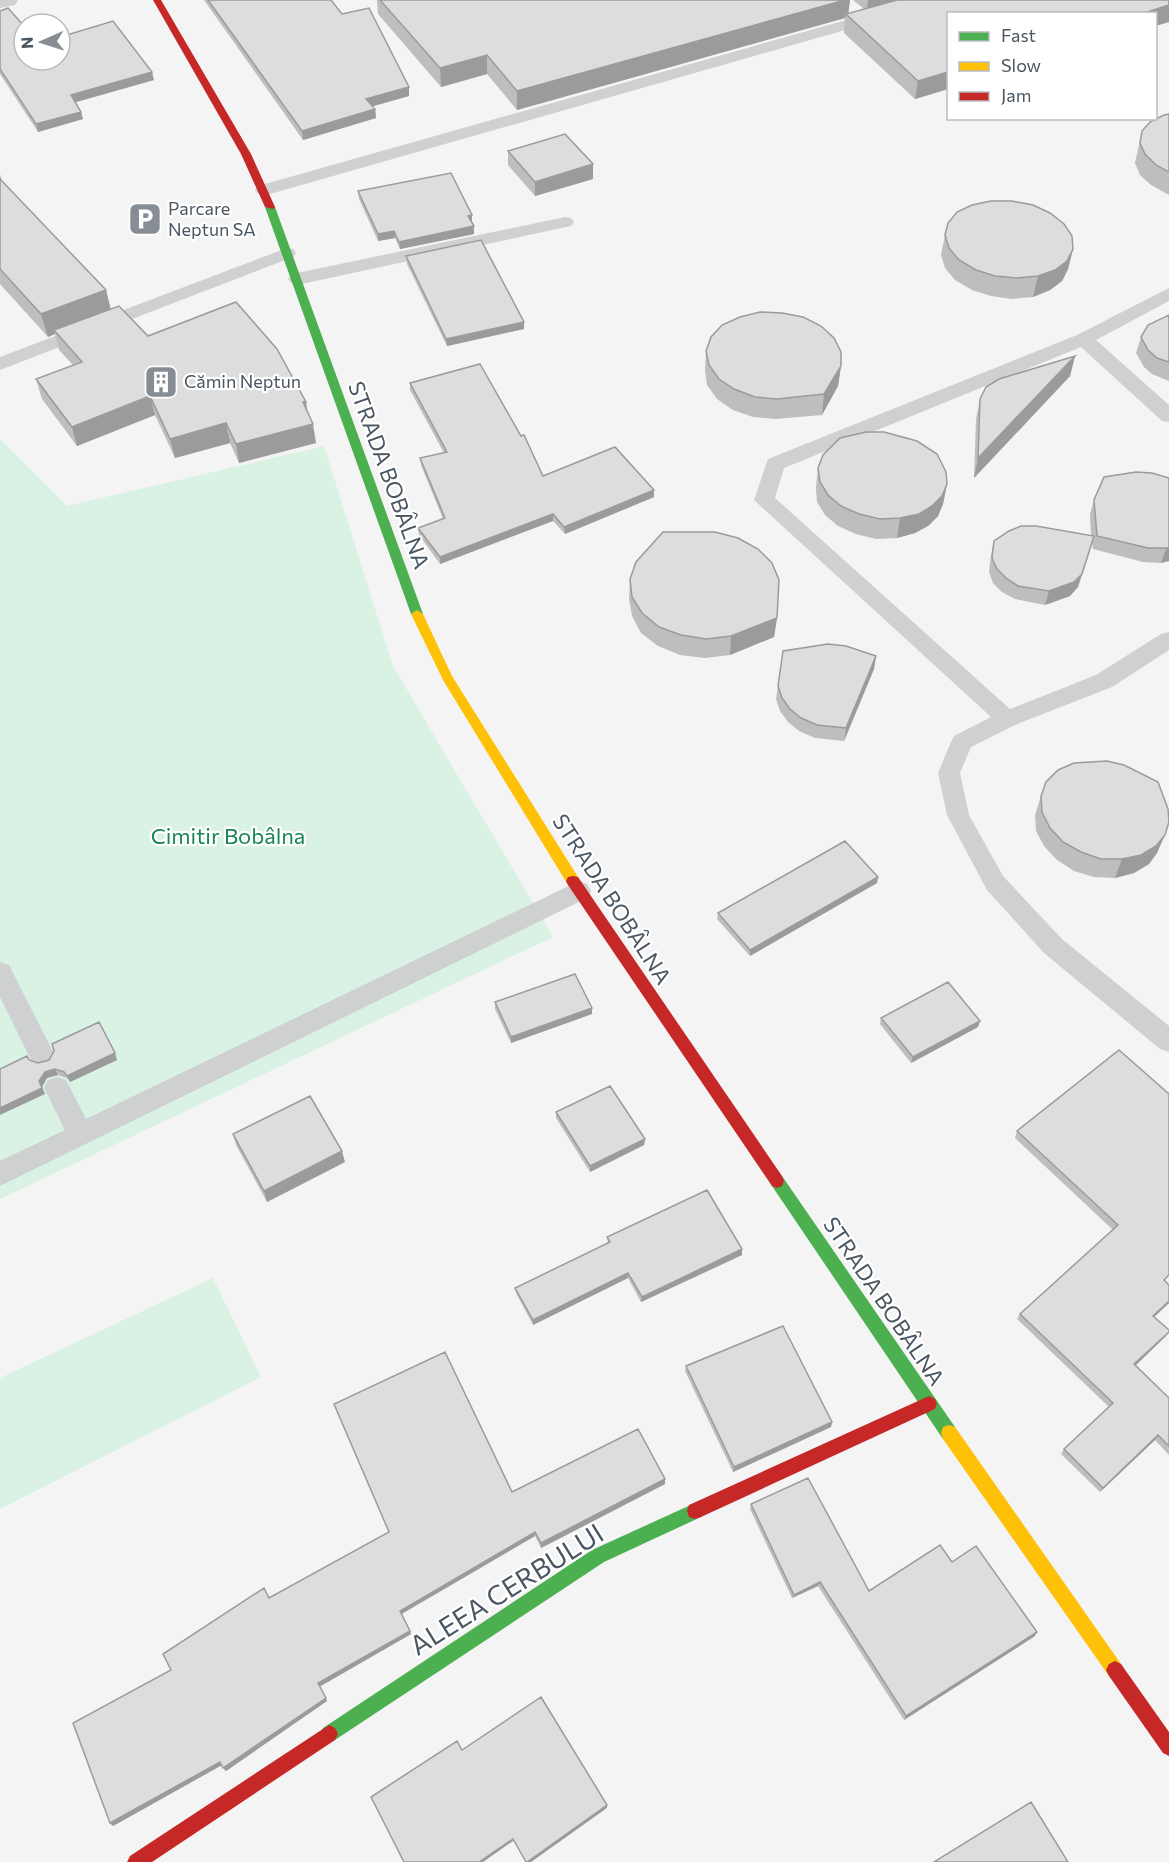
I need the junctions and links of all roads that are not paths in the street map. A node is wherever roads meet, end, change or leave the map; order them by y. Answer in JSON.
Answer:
{"nodes":[{"id":1,"x":7,"y":0,"type":"edge"},
{"id":2,"x":157,"y":0,"type":"edge"},
{"id":3,"x":934,"y":0,"type":"edge"},
{"id":4,"x":0,"y":2,"type":"edge"},
{"id":5,"x":848,"y":7,"type":"dead end"},
{"id":6,"x":863,"y":20,"type":"junction"},
{"id":7,"x":264,"y":190,"type":"junction"},
{"id":8,"x":565,"y":222,"type":"dead end"},
{"id":9,"x":287,"y":253,"type":"junction"},
{"id":10,"x":297,"y":279,"type":"junction"},
{"id":11,"x":1169,"y":294,"type":"edge"},
{"id":12,"x":1084,"y":339,"type":"junction"},
{"id":13,"x":1,"y":363,"type":"edge"},
{"id":14,"x":1169,"y":416,"type":"edge"},
{"id":15,"x":1169,"y":640,"type":"edge"},
{"id":16,"x":1007,"y":719,"type":"junction"},
{"id":17,"x":579,"y":891,"type":"junction"},
{"id":18,"x":0,"y":972,"type":"edge"},
{"id":19,"x":1169,"y":1041,"type":"edge"},
{"id":20,"x":42,"y":1056,"type":"dead end"},
{"id":21,"x":57,"y":1088,"type":"dead end"},
{"id":22,"x":81,"y":1135,"type":"junction"},
{"id":23,"x":0,"y":1174,"type":"edge"},
{"id":24,"x":928,"y":1404,"type":"junction"},
{"id":25,"x":1169,"y":1746,"type":"edge"},
{"id":26,"x":136,"y":1862,"type":"edge"}],
"edges":[{"from":1,"to":4,"type":"street"},
{"from":2,"to":7,"type":"main road","name":"STRADA BOBÂLNA"},
{"from":3,"to":6,"type":"lane"},
{"from":5,"to":6,"type":"lane"},
{"from":6,"to":7,"type":"lane"},
{"from":7,"to":9,"type":"main road","name":"STRADA BOBÂLNA"},
{"from":8,"to":10,"type":"lane"},
{"from":9,"to":10,"type":"main road","name":"STRADA BOBÂLNA"},
{"from":9,"to":13,"type":"lane"},
{"from":10,"to":17,"type":"main road","name":"STRADA BOBÂLNA"},
{"from":11,"to":12,"type":"lane"},
{"from":12,"to":14,"type":"lane"},
{"from":12,"to":16,"type":"lane"},
{"from":15,"to":16,"type":"lane"},
{"from":16,"to":19,"type":"lane"},
{"from":17,"to":22,"type":"lane"},
{"from":17,"to":24,"type":"main road","name":"STRADA BOBÂLNA"},
{"from":18,"to":20,"type":"lane"},
{"from":21,"to":22,"type":"lane"},
{"from":22,"to":23,"type":"lane"},
{"from":24,"to":25,"type":"main road","name":"STRADA BOBÂLNA"},
{"from":24,"to":26,"type":"main road","name":"ALEEA CERBULUI"}]}
